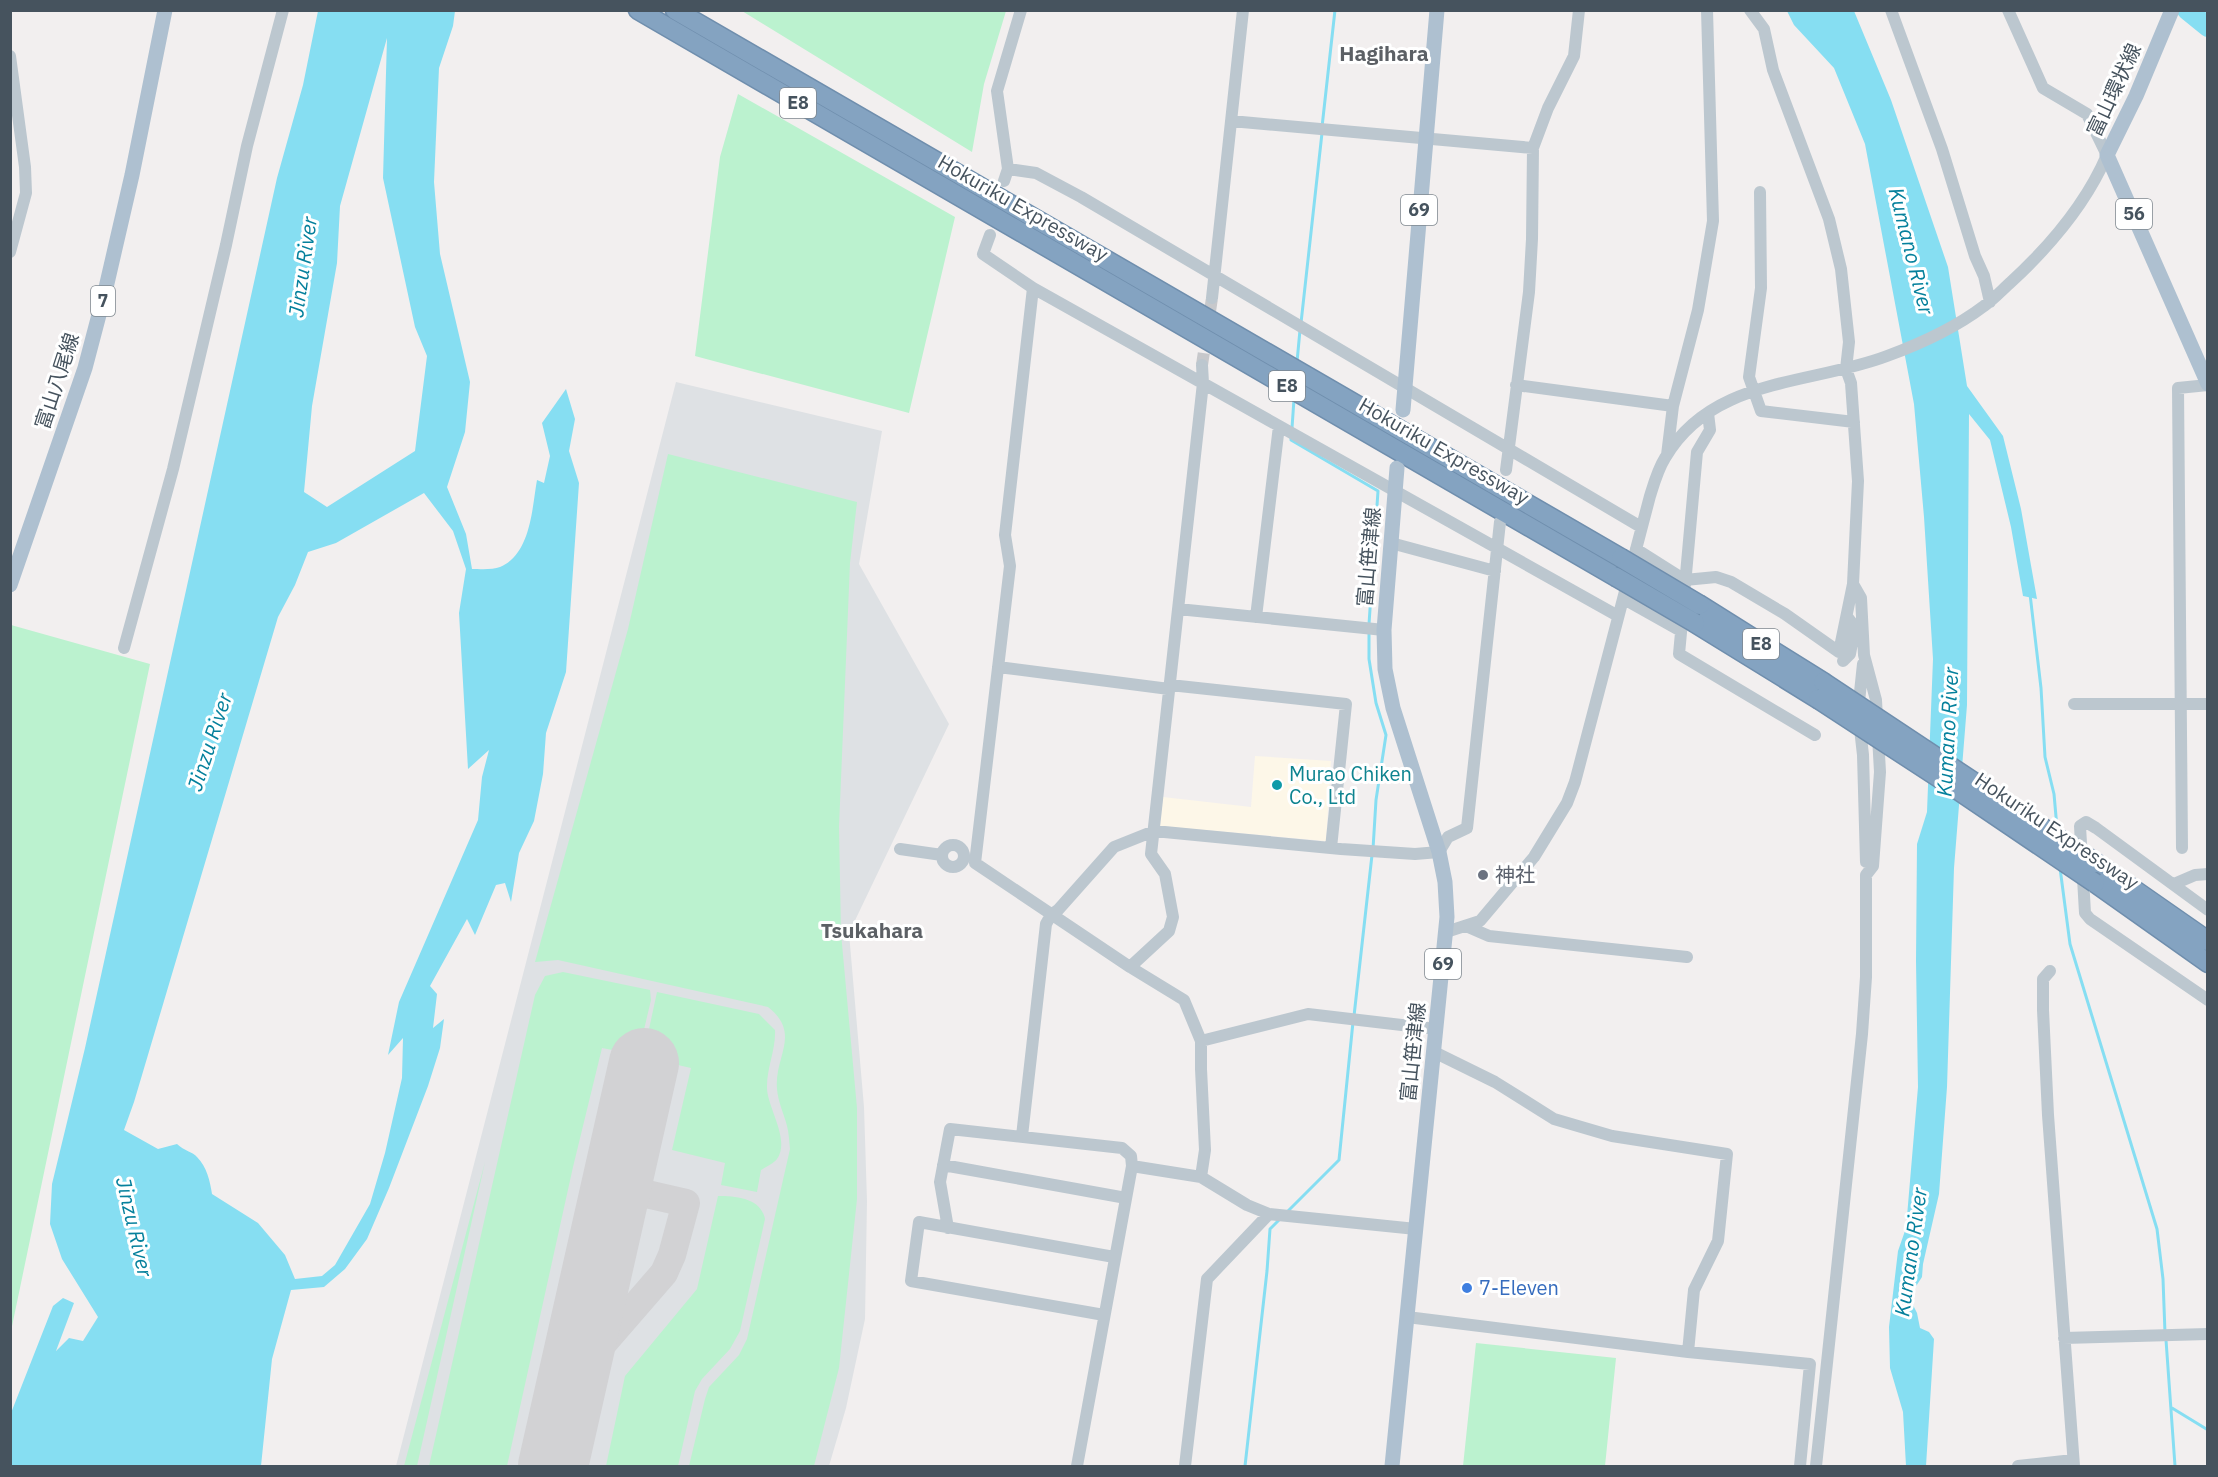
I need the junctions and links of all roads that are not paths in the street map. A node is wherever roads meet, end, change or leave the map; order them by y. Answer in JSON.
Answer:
{"nodes":[{"id":1,"x":282,"y":10,"type":"edge"},
{"id":2,"x":638,"y":10,"type":"edge"},
{"id":3,"x":675,"y":10,"type":"edge"},
{"id":4,"x":1021,"y":10,"type":"edge"},
{"id":5,"x":1244,"y":10,"type":"edge"},
{"id":6,"x":1437,"y":10,"type":"edge"},
{"id":7,"x":1579,"y":10,"type":"edge"},
{"id":8,"x":1707,"y":10,"type":"edge"},
{"id":9,"x":1750,"y":10,"type":"edge"},
{"id":10,"x":1891,"y":10,"type":"edge"},
{"id":11,"x":2008,"y":10,"type":"edge"},
{"id":12,"x":2172,"y":10,"type":"edge"},
{"id":13,"x":162,"y":14,"type":"edge"},
{"id":14,"x":10,"y":56,"type":"edge"},
{"id":15,"x":1232,"y":121,"type":"junction"},
{"id":16,"x":1426,"y":138,"type":"junction"},
{"id":17,"x":1533,"y":148,"type":"junction"},
{"id":18,"x":2107,"y":155,"type":"junction"},
{"id":19,"x":10,"y":163,"type":"edge"},
{"id":20,"x":25,"y":167,"type":"junction"},
{"id":21,"x":1760,"y":192,"type":"dead end"},
{"id":22,"x":990,"y":236,"type":"dead end"},
{"id":23,"x":10,"y":252,"type":"edge"},
{"id":24,"x":1214,"y":277,"type":"junction"},
{"id":25,"x":1033,"y":288,"type":"junction"},
{"id":26,"x":1212,"y":298,"type":"tunnel mouth"},
{"id":27,"x":1987,"y":304,"type":"junction"},
{"id":28,"x":1202,"y":365,"type":"tunnel mouth"},
{"id":29,"x":1850,"y":368,"type":"junction"},
{"id":30,"x":1203,"y":383,"type":"junction"},
{"id":31,"x":1516,"y":385,"type":"junction"},
{"id":32,"x":2208,"y":385,"type":"edge"},
{"id":33,"x":1404,"y":389,"type":"junction"},
{"id":34,"x":1755,"y":390,"type":"junction"},
{"id":35,"x":1673,"y":406,"type":"junction"},
{"id":36,"x":1402,"y":410,"type":"dead end"},
{"id":37,"x":1708,"y":413,"type":"junction"},
{"id":38,"x":1854,"y":422,"type":"junction"},
{"id":39,"x":1280,"y":426,"type":"junction"},
{"id":40,"x":1509,"y":448,"type":"junction"},
{"id":41,"x":1667,"y":455,"type":"junction"},
{"id":42,"x":1397,"y":468,"type":"dead end"},
{"id":43,"x":1506,"y":470,"type":"dead end"},
{"id":44,"x":1395,"y":491,"type":"junction"},
{"id":45,"x":1500,"y":522,"type":"dead end"},
{"id":46,"x":1641,"y":527,"type":"junction"},
{"id":47,"x":1391,"y":543,"type":"junction"},
{"id":48,"x":1497,"y":550,"type":"junction"},
{"id":49,"x":1628,"y":554,"type":"junction"},
{"id":50,"x":1495,"y":571,"type":"junction"},
{"id":51,"x":1685,"y":580,"type":"junction"},
{"id":52,"x":1853,"y":584,"type":"junction"},
{"id":53,"x":10,"y":585,"type":"edge"},
{"id":54,"x":1624,"y":599,"type":"junction"},
{"id":55,"x":1178,"y":609,"type":"junction"},
{"id":56,"x":1618,"y":616,"type":"junction"},
{"id":57,"x":1256,"y":617,"type":"junction"},
{"id":58,"x":1847,"y":617,"type":"junction"},
{"id":59,"x":1688,"y":627,"type":"junction"},
{"id":60,"x":1384,"y":630,"type":"junction"},
{"id":61,"x":124,"y":648,"type":"dead end"},
{"id":62,"x":1864,"y":655,"type":"junction"},
{"id":63,"x":1843,"y":661,"type":"dead end"},
{"id":64,"x":998,"y":667,"type":"junction"},
{"id":65,"x":1170,"y":687,"type":"junction"},
{"id":66,"x":1821,"y":690,"type":"junction"},
{"id":67,"x":2074,"y":704,"type":"dead end"},
{"id":68,"x":2181,"y":704,"type":"junction"},
{"id":69,"x":2208,"y":704,"type":"edge"},
{"id":70,"x":1815,"y":735,"type":"dead end"},
{"id":71,"x":1154,"y":831,"type":"junction"},
{"id":72,"x":1331,"y":848,"type":"junction"},
{"id":73,"x":2182,"y":848,"type":"dead end"},
{"id":74,"x":900,"y":849,"type":"dead end"},
{"id":75,"x":1439,"y":852,"type":"junction"},
{"id":76,"x":970,"y":858,"type":"junction"},
{"id":77,"x":2208,"y":874,"type":"edge"},
{"id":78,"x":1866,"y":875,"type":"junction"},
{"id":79,"x":2174,"y":884,"type":"junction"},
{"id":80,"x":2208,"y":910,"type":"edge"},
{"id":81,"x":1051,"y":915,"type":"junction"},
{"id":82,"x":1466,"y":926,"type":"junction"},
{"id":83,"x":1446,"y":932,"type":"junction"},
{"id":84,"x":2208,"y":941,"type":"edge"},
{"id":85,"x":1687,"y":957,"type":"dead end"},
{"id":86,"x":2208,"y":963,"type":"edge"},
{"id":87,"x":1130,"y":967,"type":"junction"},
{"id":88,"x":2050,"y":971,"type":"dead end"},
{"id":89,"x":2208,"y":1000,"type":"edge"},
{"id":90,"x":1436,"y":1029,"type":"junction"},
{"id":91,"x":1201,"y":1041,"type":"junction"},
{"id":92,"x":1434,"y":1052,"type":"junction"},
{"id":93,"x":1022,"y":1136,"type":"junction"},
{"id":94,"x":943,"y":1165,"type":"junction"},
{"id":95,"x":1132,"y":1166,"type":"junction"},
{"id":96,"x":1201,"y":1177,"type":"junction"},
{"id":97,"x":1126,"y":1198,"type":"junction"},
{"id":98,"x":1269,"y":1214,"type":"junction"},
{"id":99,"x":948,"y":1228,"type":"junction"},
{"id":100,"x":1416,"y":1229,"type":"junction"},
{"id":101,"x":1114,"y":1257,"type":"junction"},
{"id":102,"x":1104,"y":1315,"type":"junction"},
{"id":103,"x":1407,"y":1317,"type":"junction"},
{"id":104,"x":2208,"y":1334,"type":"edge"},
{"id":105,"x":2064,"y":1338,"type":"junction"},
{"id":106,"x":1688,"y":1352,"type":"junction"},
{"id":107,"x":2073,"y":1464,"type":"edge"},
{"id":108,"x":1077,"y":1467,"type":"edge"},
{"id":109,"x":1185,"y":1467,"type":"edge"},
{"id":110,"x":1392,"y":1467,"type":"edge"},
{"id":111,"x":1800,"y":1467,"type":"edge"},
{"id":112,"x":1816,"y":1467,"type":"edge"},
{"id":113,"x":2018,"y":1467,"type":"edge"}],
"edges":[{"from":1,"to":61,"type":"street"},
{"from":2,"to":59,"type":"highway","name":"Hokuriku Expressway","number":"E8","bridge":true},
{"from":3,"to":49,"type":"highway","name":"Hokuriku Expressway","number":"E8"},
{"from":4,"to":24,"type":"street"},
{"from":5,"to":15,"type":"street"},
{"from":6,"to":16,"type":"main road","number":"69"},
{"from":7,"to":17,"type":"street"},
{"from":8,"to":35,"type":"street"},
{"from":9,"to":29,"type":"street"},
{"from":10,"to":27,"type":"street"},
{"from":11,"to":18,"type":"street"},
{"from":12,"to":18,"type":"main road","name":"富山環状線"},
{"from":13,"to":53,"type":"main road","name":"富山八尾線","number":"7"},
{"from":14,"to":20,"type":"street"},
{"from":15,"to":16,"type":"street"},
{"from":15,"to":24,"type":"street"},
{"from":16,"to":17,"type":"street"},
{"from":16,"to":33,"type":"main road","number":"69"},
{"from":17,"to":31,"type":"street"},
{"from":18,"to":27,"type":"street"},
{"from":18,"to":32,"type":"main road","name":"富山環状線","number":"56"},
{"from":19,"to":20,"type":"street"},
{"from":20,"to":23,"type":"street"},
{"from":21,"to":34,"type":"street"},
{"from":22,"to":25,"type":"street"},
{"from":24,"to":26,"type":"street"},
{"from":24,"to":33,"type":"street"},
{"from":25,"to":30,"type":"street"},
{"from":25,"to":64,"type":"street"},
{"from":27,"to":29,"type":"street"},
{"from":28,"to":30,"type":"street"},
{"from":29,"to":34,"type":"street"},
{"from":29,"to":38,"type":"street"},
{"from":30,"to":39,"type":"street"},
{"from":30,"to":55,"type":"street"},
{"from":31,"to":35,"type":"street"},
{"from":31,"to":40,"type":"street"},
{"from":32,"to":68,"type":"street"},
{"from":33,"to":36,"type":"main road","number":"69"},
{"from":33,"to":40,"type":"street"},
{"from":34,"to":37,"type":"street"},
{"from":34,"to":38,"type":"street"},
{"from":35,"to":41,"type":"street"},
{"from":37,"to":41,"type":"street"},
{"from":37,"to":51,"type":"street"},
{"from":38,"to":52,"type":"street"},
{"from":39,"to":44,"type":"street"},
{"from":39,"to":57,"type":"street"},
{"from":40,"to":43,"type":"street"},
{"from":40,"to":46,"type":"street"},
{"from":41,"to":46,"type":"street"},
{"from":42,"to":44,"type":"main road","name":"富山笹津線","number":"69"},
{"from":44,"to":47,"type":"main road","name":"富山笹津線","number":"69"},
{"from":44,"to":48,"type":"street"},
{"from":45,"to":48,"type":"street"},
{"from":46,"to":49,"type":"street"},
{"from":47,"to":50,"type":"street"},
{"from":47,"to":60,"type":"main road","name":"富山笹津線","number":"69"},
{"from":48,"to":50,"type":"street"},
{"from":48,"to":56,"type":"street"},
{"from":49,"to":51,"type":"street"},
{"from":49,"to":54,"type":"street"},
{"from":49,"to":66,"type":"highway","name":"Hokuriku Expressway","number":"E8","bridge":true},
{"from":50,"to":75,"type":"street"},
{"from":51,"to":58,"type":"street"},
{"from":51,"to":59,"type":"street"},
{"from":52,"to":58,"type":"street"},
{"from":52,"to":62,"type":"street"},
{"from":54,"to":56,"type":"street"},
{"from":54,"to":59,"type":"street"},
{"from":55,"to":57,"type":"street"},
{"from":55,"to":65,"type":"street"},
{"from":56,"to":82,"type":"street"},
{"from":57,"to":60,"type":"street"},
{"from":58,"to":63,"type":"street"},
{"from":59,"to":66,"type":"highway","name":"Hokuriku Expressway","number":"E8"},
{"from":59,"to":70,"type":"street"},
{"from":60,"to":75,"type":"main road","name":"富山笹津線","number":"69"},
{"from":62,"to":78,"type":"street"},
{"from":62,"to":78,"type":"street"},
{"from":64,"to":65,"type":"street"},
{"from":64,"to":76,"type":"street"},
{"from":65,"to":71,"type":"street"},
{"from":65,"to":72,"type":"street"},
{"from":66,"to":84,"type":"highway","name":"Hokuriku Expressway","number":"E8","bridge":true},
{"from":66,"to":86,"type":"highway","name":"Hokuriku Expressway","number":"E8","bridge":true},
{"from":67,"to":68,"type":"street"},
{"from":68,"to":69,"type":"street"},
{"from":68,"to":73,"type":"street"},
{"from":71,"to":72,"type":"street"},
{"from":71,"to":81,"type":"street"},
{"from":71,"to":87,"type":"street"},
{"from":72,"to":75,"type":"street"},
{"from":74,"to":76,"type":"street"},
{"from":75,"to":83,"type":"main road","name":"富山笹津線","number":"69"},
{"from":76,"to":81,"type":"street"},
{"from":77,"to":79,"type":"street"},
{"from":78,"to":112,"type":"street"},
{"from":79,"to":80,"type":"street"},
{"from":79,"to":89,"type":"street"},
{"from":81,"to":87,"type":"street"},
{"from":81,"to":93,"type":"street"},
{"from":82,"to":83,"type":"street"},
{"from":82,"to":85,"type":"street"},
{"from":83,"to":90,"type":"main road","name":"富山笹津線","number":"69"},
{"from":87,"to":91,"type":"street"},
{"from":88,"to":105,"type":"street"},
{"from":90,"to":91,"type":"street"},
{"from":90,"to":92,"type":"main road","name":"富山笹津線","number":"69"},
{"from":91,"to":96,"type":"street"},
{"from":92,"to":100,"type":"main road","name":"富山笹津線","number":"69"},
{"from":92,"to":106,"type":"street"},
{"from":93,"to":94,"type":"street"},
{"from":93,"to":95,"type":"street"},
{"from":94,"to":97,"type":"street"},
{"from":94,"to":99,"type":"street"},
{"from":95,"to":96,"type":"street"},
{"from":95,"to":97,"type":"street"},
{"from":96,"to":98,"type":"street"},
{"from":97,"to":101,"type":"street"},
{"from":98,"to":100,"type":"street"},
{"from":98,"to":109,"type":"street"},
{"from":99,"to":101,"type":"street"},
{"from":99,"to":102,"type":"street"},
{"from":100,"to":103,"type":"main road","name":"富山笹津線","number":"69"},
{"from":101,"to":102,"type":"street"},
{"from":102,"to":108,"type":"street"},
{"from":103,"to":106,"type":"street"},
{"from":103,"to":110,"type":"main road","name":"富山笹津線","number":"69"},
{"from":104,"to":105,"type":"street"},
{"from":105,"to":107,"type":"street"},
{"from":106,"to":111,"type":"street"},
{"from":107,"to":113,"type":"street"}]}
